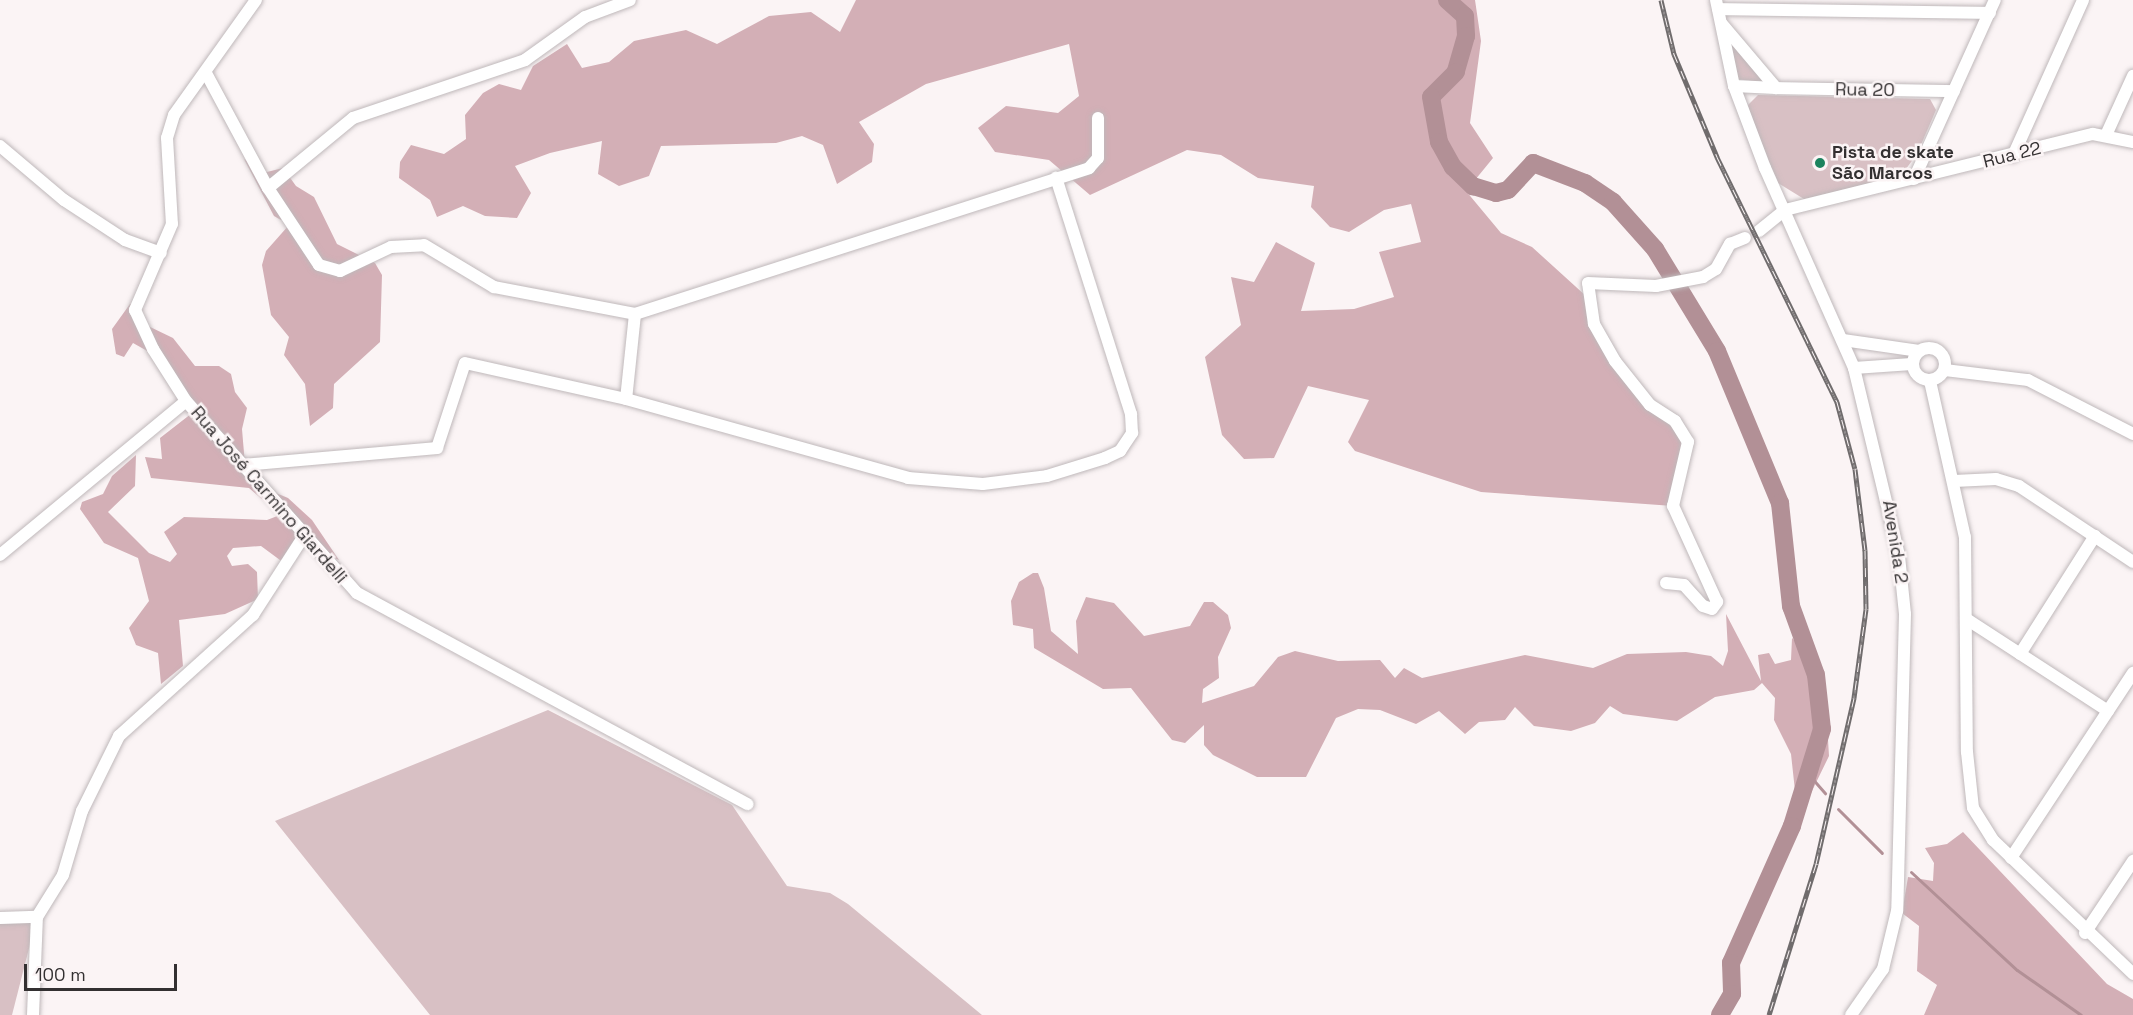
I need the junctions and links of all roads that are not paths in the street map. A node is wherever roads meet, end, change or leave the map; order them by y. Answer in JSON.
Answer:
{"nodes":[{"id":1,"x":256,"y":0,"type":"edge"},
{"id":2,"x":630,"y":0,"type":"edge"},
{"id":3,"x":1995,"y":0,"type":"edge"},
{"id":4,"x":2083,"y":0,"type":"edge"},
{"id":5,"x":1717,"y":4,"type":"edge"},
{"id":6,"x":1990,"y":13,"type":"junction"},
{"id":7,"x":1721,"y":22,"type":"junction"},
{"id":8,"x":206,"y":73,"type":"junction"},
{"id":9,"x":2133,"y":76,"type":"edge"},
{"id":10,"x":1734,"y":86,"type":"junction"},
{"id":11,"x":1776,"y":88,"type":"junction"},
{"id":12,"x":1954,"y":91,"type":"junction"},
{"id":13,"x":1098,"y":118,"type":"dead end"},
{"id":14,"x":2107,"y":133,"type":"junction"},
{"id":15,"x":2133,"y":142,"type":"edge"},
{"id":16,"x":0,"y":146,"type":"edge"},
{"id":17,"x":2013,"y":156,"type":"junction"},
{"id":18,"x":1056,"y":178,"type":"junction"},
{"id":19,"x":1914,"y":179,"type":"junction"},
{"id":20,"x":268,"y":188,"type":"junction"},
{"id":21,"x":1785,"y":210,"type":"junction"},
{"id":22,"x":1759,"y":231,"type":"dead end"},
{"id":23,"x":1744,"y":238,"type":"dead end"},
{"id":24,"x":161,"y":253,"type":"junction"},
{"id":25,"x":635,"y":314,"type":"junction"},
{"id":26,"x":1842,"y":340,"type":"junction"},
{"id":27,"x":1919,"y":351,"type":"junction"},
{"id":28,"x":1912,"y":364,"type":"junction"},
{"id":29,"x":1854,"y":368,"type":"junction"},
{"id":30,"x":1945,"y":370,"type":"junction"},
{"id":31,"x":1930,"y":381,"type":"junction"},
{"id":32,"x":626,"y":399,"type":"junction"},
{"id":33,"x":186,"y":401,"type":"junction"},
{"id":34,"x":2133,"y":434,"type":"edge"},
{"id":35,"x":243,"y":465,"type":"junction"},
{"id":36,"x":1954,"y":481,"type":"junction"},
{"id":37,"x":304,"y":536,"type":"junction"},
{"id":38,"x":2095,"y":536,"type":"junction"},
{"id":39,"x":0,"y":555,"type":"edge"},
{"id":40,"x":2133,"y":562,"type":"edge"},
{"id":41,"x":1666,"y":583,"type":"dead end"},
{"id":42,"x":1968,"y":620,"type":"junction"},
{"id":43,"x":2020,"y":654,"type":"junction"},
{"id":44,"x":2133,"y":673,"type":"edge"},
{"id":45,"x":2108,"y":711,"type":"junction"},
{"id":46,"x":748,"y":804,"type":"dead end"},
{"id":47,"x":2011,"y":858,"type":"junction"},
{"id":48,"x":2133,"y":861,"type":"edge"},
{"id":49,"x":37,"y":917,"type":"junction"},
{"id":50,"x":0,"y":918,"type":"edge"},
{"id":51,"x":2085,"y":933,"type":"junction"},
{"id":52,"x":2133,"y":974,"type":"edge"},
{"id":53,"x":33,"y":1015,"type":"edge"},
{"id":54,"x":1851,"y":1015,"type":"edge"}],
"edges":[{"from":1,"to":8,"type":"street","name":"Rua José Carmino Giardelli"},
{"from":2,"to":20,"type":"street"},
{"from":3,"to":6,"type":"street"},
{"from":4,"to":17,"type":"street"},
{"from":5,"to":6,"type":"street"},
{"from":5,"to":7,"type":"street","name":"Avenida 2"},
{"from":6,"to":12,"type":"street"},
{"from":7,"to":10,"type":"street","name":"Avenida 2"},
{"from":7,"to":11,"type":"street"},
{"from":8,"to":20,"type":"street"},
{"from":8,"to":24,"type":"street","name":"Rua José Carmino Giardelli"},
{"from":9,"to":14,"type":"street"},
{"from":10,"to":11,"type":"street","name":"Rua 20"},
{"from":10,"to":21,"type":"street","name":"Avenida 2"},
{"from":11,"to":12,"type":"street","name":"Rua 20"},
{"from":12,"to":19,"type":"street"},
{"from":13,"to":18,"type":"street"},
{"from":14,"to":15,"type":"street"},
{"from":14,"to":17,"type":"street","name":"Rua 22"},
{"from":16,"to":24,"type":"street"},
{"from":17,"to":19,"type":"street","name":"Rua 22"},
{"from":18,"to":25,"type":"street"},
{"from":18,"to":32,"type":"street"},
{"from":19,"to":21,"type":"street","name":"Rua 22"},
{"from":20,"to":25,"type":"street"},
{"from":21,"to":22,"type":"street"},
{"from":21,"to":26,"type":"street","name":"Avenida 2"},
{"from":23,"to":41,"type":"street"},
{"from":24,"to":33,"type":"street","name":"Rua José Carmino Giardelli"},
{"from":25,"to":32,"type":"street"},
{"from":26,"to":27,"type":"street"},
{"from":26,"to":29,"type":"street","name":"Avenida 2"},
{"from":27,"to":28,"type":"street"},
{"from":27,"to":30,"type":"street"},
{"from":28,"to":29,"type":"street"},
{"from":28,"to":31,"type":"street"},
{"from":29,"to":54,"type":"street","name":"Avenida 2"},
{"from":30,"to":31,"type":"street"},
{"from":30,"to":34,"type":"street"},
{"from":31,"to":36,"type":"street"},
{"from":32,"to":35,"type":"street"},
{"from":33,"to":35,"type":"street","name":"Rua José Carmino Giardelli"},
{"from":33,"to":39,"type":"street"},
{"from":35,"to":37,"type":"street","name":"Rua José Carmino Giardelli"},
{"from":36,"to":38,"type":"street"},
{"from":36,"to":42,"type":"street"},
{"from":37,"to":46,"type":"street","name":"Rua José Carmino Giardelli"},
{"from":37,"to":49,"type":"street"},
{"from":38,"to":40,"type":"street"},
{"from":38,"to":43,"type":"street"},
{"from":42,"to":43,"type":"street"},
{"from":42,"to":47,"type":"street"},
{"from":43,"to":45,"type":"street"},
{"from":44,"to":45,"type":"street"},
{"from":45,"to":47,"type":"street"},
{"from":47,"to":51,"type":"street"},
{"from":48,"to":51,"type":"street"},
{"from":49,"to":50,"type":"street"},
{"from":49,"to":53,"type":"street"},
{"from":51,"to":52,"type":"street"}]}
